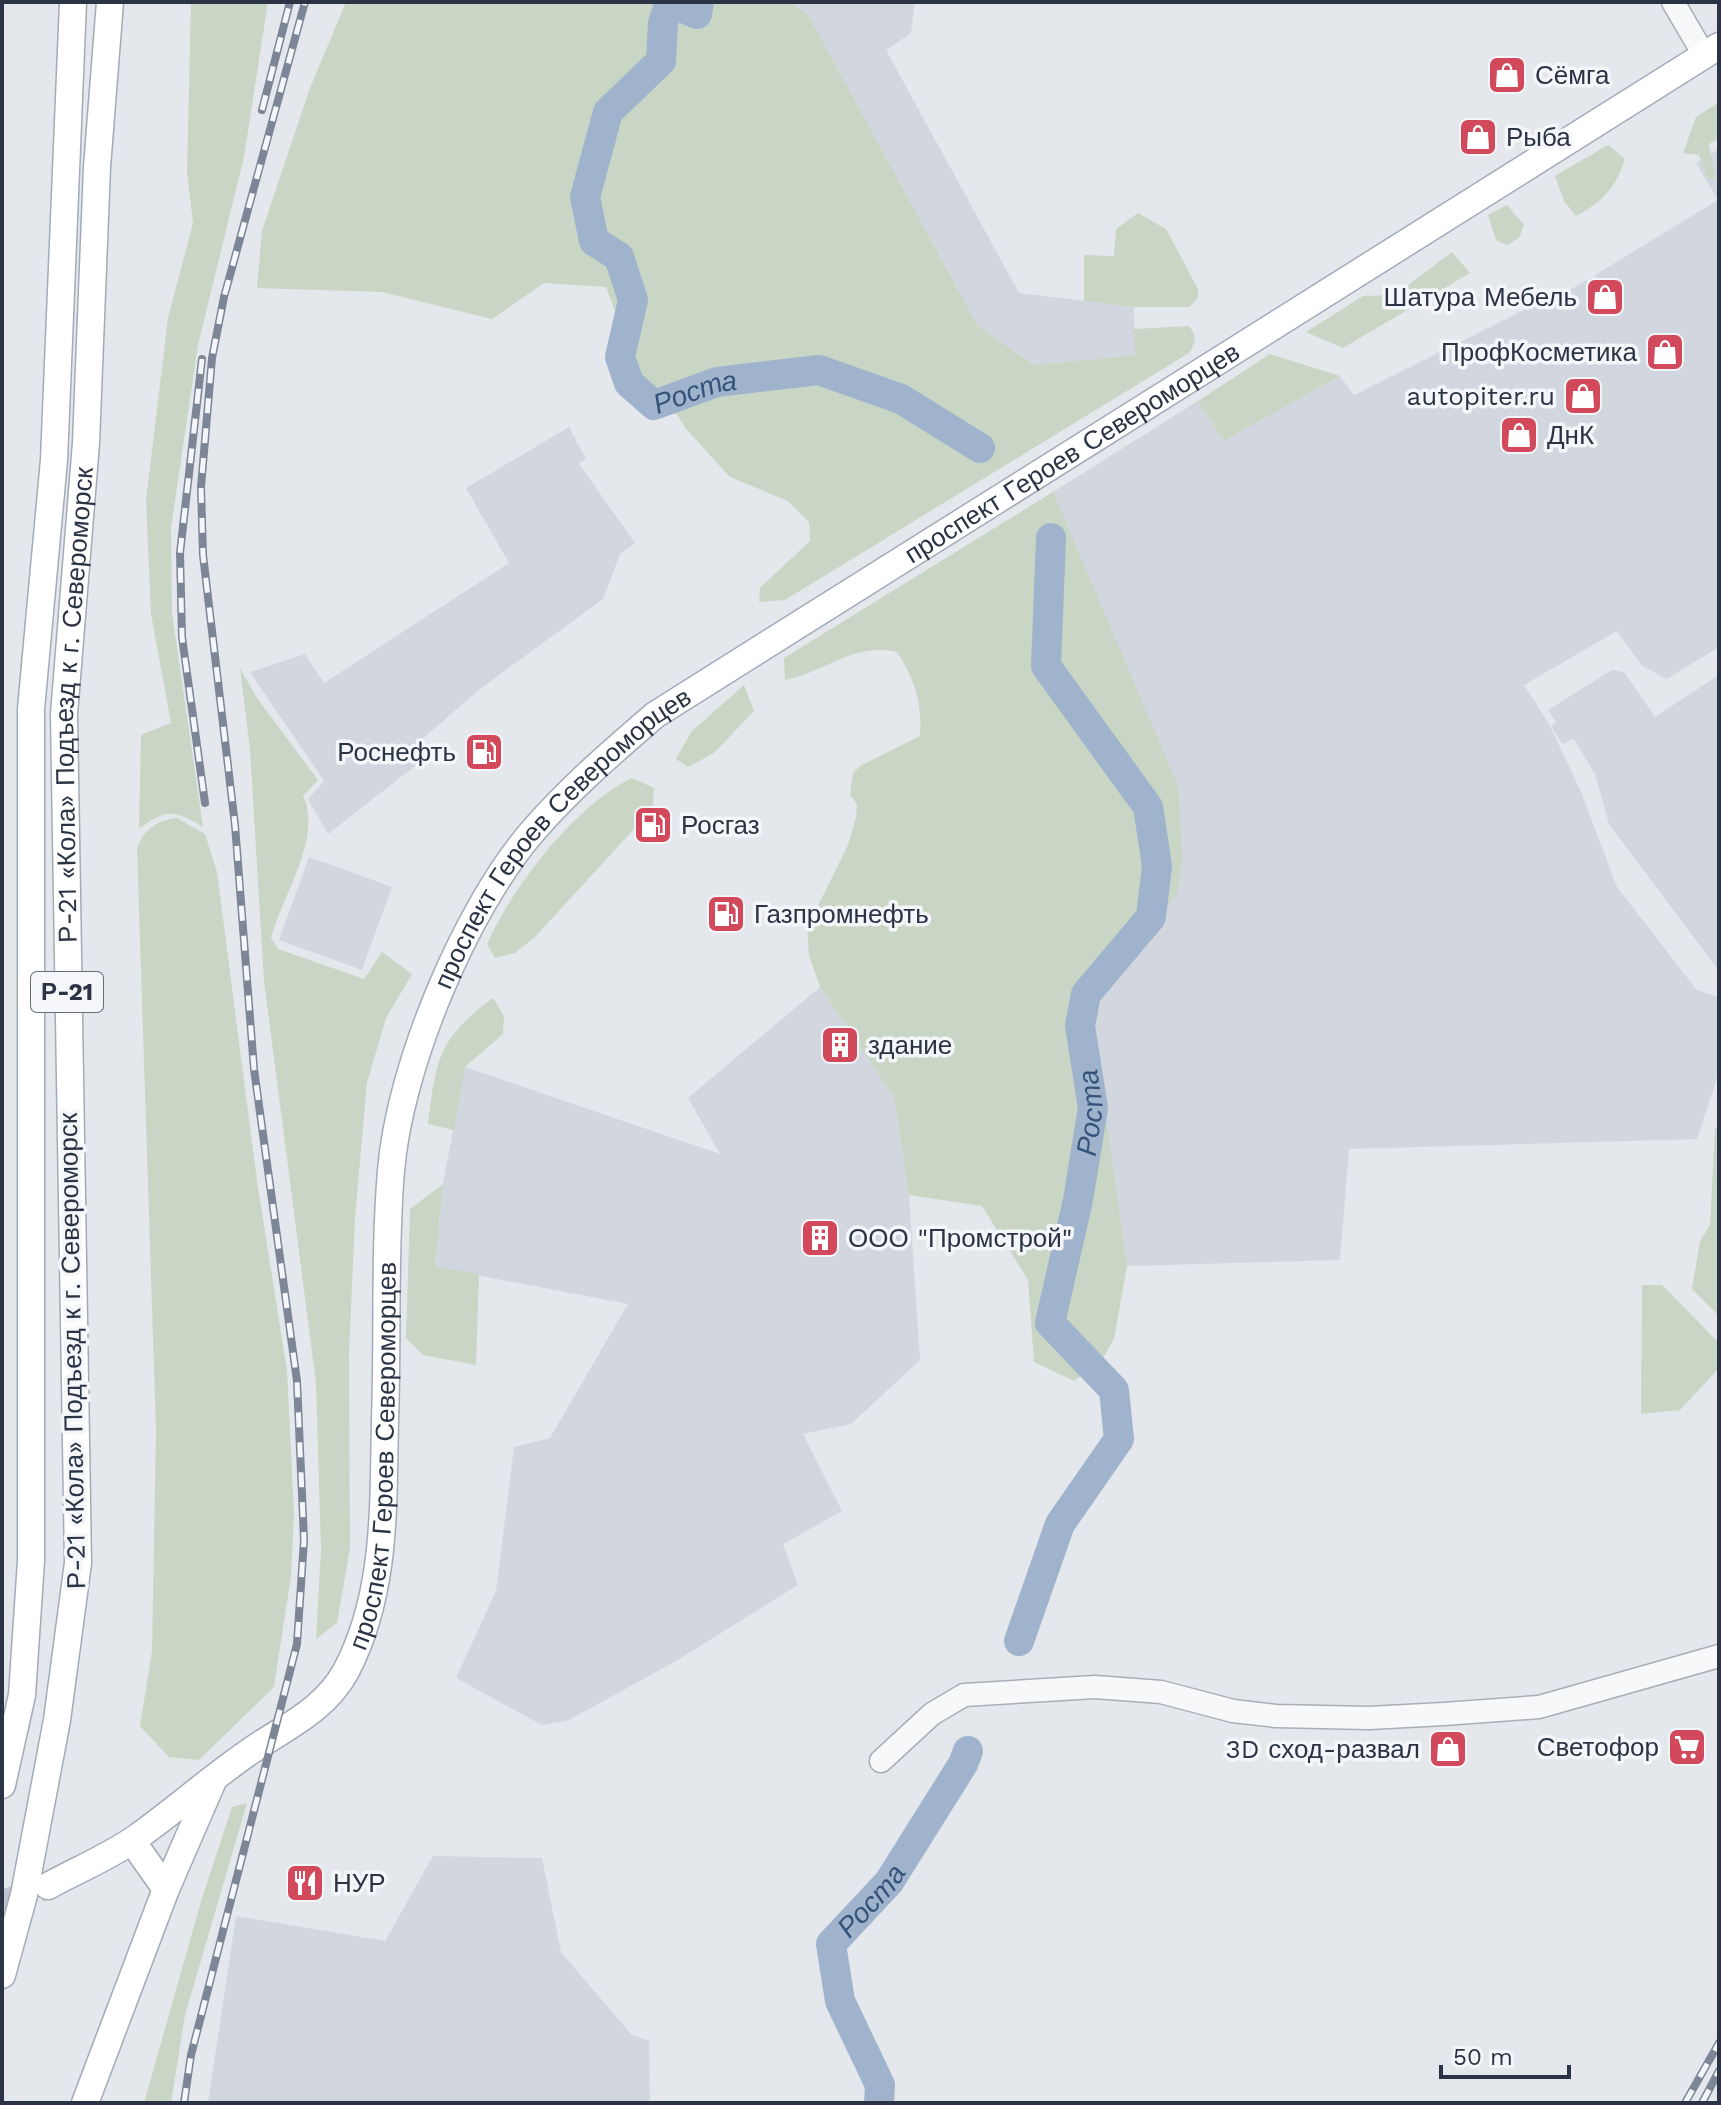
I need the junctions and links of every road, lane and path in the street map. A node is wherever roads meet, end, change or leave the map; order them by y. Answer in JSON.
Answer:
{"nodes":[{"id":1,"x":73,"y":2,"type":"edge"},
{"id":2,"x":110,"y":2,"type":"edge"},
{"id":3,"x":1673,"y":2,"type":"edge"},
{"id":4,"x":1712,"y":51,"type":"edge"},
{"id":5,"x":1719,"y":1656,"type":"edge"},
{"id":6,"x":881,"y":1761,"type":"dead end"},
{"id":7,"x":214,"y":1780,"type":"junction"},
{"id":8,"x":2,"y":1785,"type":"edge"},
{"id":9,"x":132,"y":1841,"type":"junction"},
{"id":10,"x":48,"y":1886,"type":"tunnel mouth"},
{"id":11,"x":166,"y":1889,"type":"junction"},
{"id":12,"x":2,"y":1975,"type":"edge"},
{"id":13,"x":85,"y":2103,"type":"edge"}],
"edges":[{"from":1,"to":8,"type":"main road","name":"Р-21 «Кола» Подъезд к г. Североморск","number":"Р-21"},
{"from":2,"to":12,"type":"main road","name":"Р-21 «Кола» Подъезд к г. Североморск","number":"Р-21"},
{"from":3,"to":4,"type":"street"},
{"from":4,"to":7,"type":"main road","name":"проспект Героев Североморцев"},
{"from":5,"to":6,"type":"street"},
{"from":7,"to":9,"type":"main road"},
{"from":7,"to":11,"type":"main road","name":"проспект Героев Североморцев"},
{"from":9,"to":10,"type":"main road"},
{"from":9,"to":11,"type":"main road"},
{"from":11,"to":13,"type":"main road","name":"проспект Героев Североморцев"}]}
